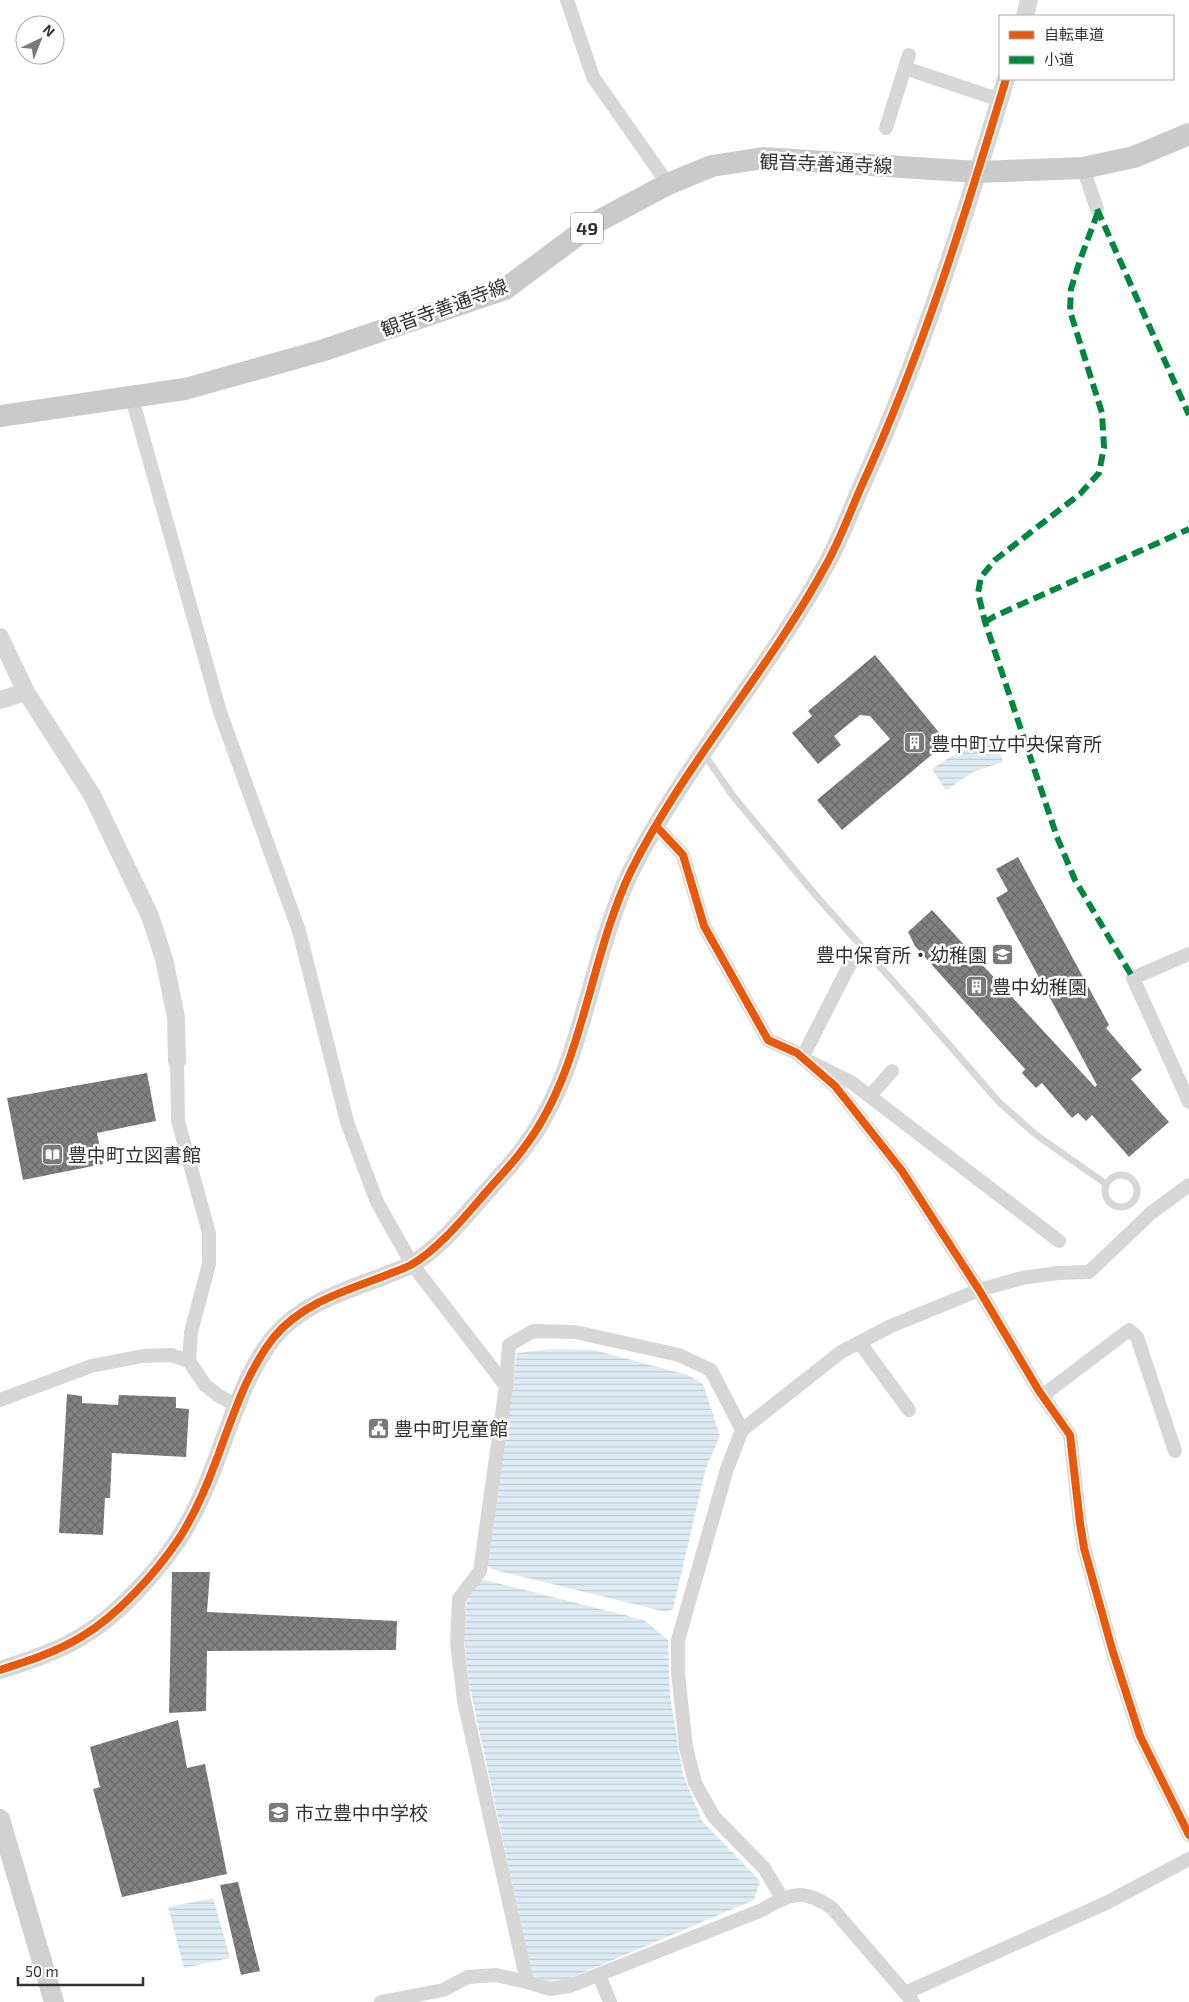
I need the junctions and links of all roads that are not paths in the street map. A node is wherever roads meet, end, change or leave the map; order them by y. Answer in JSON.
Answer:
{"nodes":[{"id":1,"x":568,"y":0,"type":"edge"},
{"id":2,"x":1029,"y":0,"type":"edge"},
{"id":3,"x":1025,"y":15,"type":"edge"},
{"id":4,"x":909,"y":55,"type":"dead end"},
{"id":5,"x":905,"y":68,"type":"junction"},
{"id":6,"x":1006,"y":80,"type":"edge"},
{"id":7,"x":1000,"y":100,"type":"junction"},
{"id":8,"x":886,"y":128,"type":"dead end"},
{"id":9,"x":1189,"y":134,"type":"edge"},
{"id":10,"x":1083,"y":168,"type":"junction"},
{"id":11,"x":978,"y":172,"type":"junction"},
{"id":12,"x":668,"y":184,"type":"junction"},
{"id":13,"x":1097,"y":209,"type":"dead end"},
{"id":14,"x":132,"y":398,"type":"junction"},
{"id":15,"x":0,"y":416,"type":"edge"},
{"id":16,"x":0,"y":637,"type":"edge"},
{"id":17,"x":26,"y":692,"type":"junction"},
{"id":18,"x":0,"y":700,"type":"edge"},
{"id":19,"x":704,"y":754,"type":"junction"},
{"id":20,"x":656,"y":826,"type":"junction"},
{"id":21,"x":1189,"y":954,"type":"edge"},
{"id":22,"x":854,"y":956,"type":"dead end"},
{"id":23,"x":802,"y":1058,"type":"junction"},
{"id":24,"x":177,"y":1061,"type":"joint"},
{"id":25,"x":892,"y":1071,"type":"dead end"},
{"id":26,"x":870,"y":1096,"type":"junction"},
{"id":27,"x":1189,"y":1102,"type":"edge"},
{"id":28,"x":1106,"y":1184,"type":"junction"},
{"id":29,"x":1189,"y":1186,"type":"edge"},
{"id":30,"x":1058,"y":1241,"type":"dead end"},
{"id":31,"x":412,"y":1264,"type":"junction"},
{"id":32,"x":979,"y":1290,"type":"junction"},
{"id":33,"x":860,"y":1343,"type":"junction"},
{"id":34,"x":188,"y":1360,"type":"junction"},
{"id":35,"x":506,"y":1386,"type":"junction"},
{"id":36,"x":1042,"y":1396,"type":"junction"},
{"id":37,"x":0,"y":1400,"type":"edge"},
{"id":38,"x":238,"y":1406,"type":"junction"},
{"id":39,"x":909,"y":1410,"type":"dead end"},
{"id":40,"x":742,"y":1430,"type":"junction"},
{"id":41,"x":1174,"y":1452,"type":"dead end"},
{"id":42,"x":0,"y":1670,"type":"edge"},
{"id":43,"x":0,"y":1819,"type":"edge"},
{"id":44,"x":1189,"y":1835,"type":"edge"},
{"id":45,"x":1189,"y":1859,"type":"edge"},
{"id":46,"x":782,"y":1898,"type":"junction"},
{"id":47,"x":599,"y":1975,"type":"junction"},
{"id":48,"x":527,"y":1982,"type":"junction"},
{"id":49,"x":909,"y":1998,"type":"edge"},
{"id":50,"x":54,"y":2002,"type":"edge"},
{"id":51,"x":381,"y":2002,"type":"edge"},
{"id":52,"x":610,"y":2002,"type":"edge"}],
"edges":[{"from":1,"to":12,"type":"street"},
{"from":2,"to":3,"type":"street"},
{"from":4,"to":5,"type":"street"},
{"from":5,"to":7,"type":"street"},
{"from":5,"to":8,"type":"street"},
{"from":6,"to":7,"type":"street"},
{"from":7,"to":11,"type":"street"},
{"from":9,"to":10,"type":"main road","name":"観音寺善通寺線","number":"49"},
{"from":10,"to":11,"type":"main road","name":"観音寺善通寺線","number":"49"},
{"from":10,"to":13,"type":"street"},
{"from":11,"to":12,"type":"main road","name":"観音寺善通寺線","number":"49"},
{"from":11,"to":19,"type":"street"},
{"from":12,"to":14,"type":"main road","name":"観音寺善通寺線","number":"49"},
{"from":14,"to":15,"type":"main road","name":"観音寺善通寺線","number":"49"},
{"from":14,"to":31,"type":"street"},
{"from":16,"to":17,"type":"street"},
{"from":17,"to":18,"type":"street"},
{"from":17,"to":24,"type":"street"},
{"from":19,"to":20,"type":"street"},
{"from":19,"to":28,"type":"lane"},
{"from":20,"to":23,"type":"street"},
{"from":20,"to":31,"type":"street"},
{"from":21,"to":27,"type":"street"},
{"from":22,"to":23,"type":"street"},
{"from":23,"to":26,"type":"street"},
{"from":23,"to":32,"type":"street"},
{"from":24,"to":34,"type":"street"},
{"from":25,"to":26,"type":"street"},
{"from":26,"to":30,"type":"street"},
{"from":28,"to":28,"type":"lane"},
{"from":29,"to":32,"type":"street"},
{"from":31,"to":35,"type":"street"},
{"from":31,"to":38,"type":"street"},
{"from":32,"to":33,"type":"street"},
{"from":32,"to":36,"type":"street"},
{"from":33,"to":39,"type":"street"},
{"from":33,"to":40,"type":"street"},
{"from":34,"to":37,"type":"street"},
{"from":34,"to":38,"type":"street"},
{"from":35,"to":40,"type":"street"},
{"from":35,"to":48,"type":"street"},
{"from":36,"to":41,"type":"street"},
{"from":36,"to":44,"type":"street"},
{"from":38,"to":42,"type":"street"},
{"from":40,"to":46,"type":"street"},
{"from":43,"to":50,"type":"main road"},
{"from":45,"to":49,"type":"street"},
{"from":46,"to":47,"type":"street"},
{"from":46,"to":49,"type":"street"},
{"from":47,"to":48,"type":"street"},
{"from":47,"to":52,"type":"street"},
{"from":48,"to":51,"type":"street"}]}
